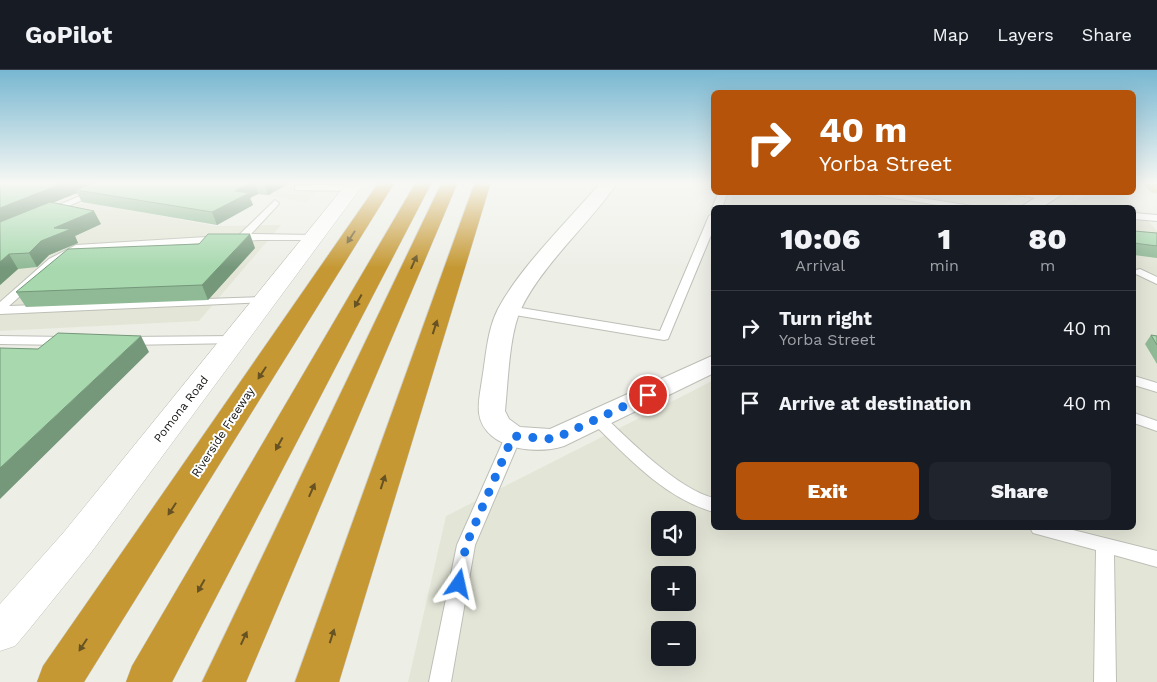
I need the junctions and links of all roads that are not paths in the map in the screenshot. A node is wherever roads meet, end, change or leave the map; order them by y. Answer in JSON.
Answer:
{"nodes":[{"id":1,"x":49,"y":211,"type":"edge"},
{"id":2,"x":268,"y":211,"type":"edge"},
{"id":3,"x":335,"y":211,"type":"edge"},
{"id":4,"x":368,"y":211,"type":"edge"},
{"id":5,"x":408,"y":211,"type":"edge"},
{"id":6,"x":437,"y":211,"type":"edge"},
{"id":7,"x":473,"y":211,"type":"edge"},
{"id":8,"x":586,"y":211,"type":"edge"},
{"id":9,"x":36,"y":216,"type":"edge"},
{"id":10,"x":1136,"y":216,"type":"edge"},
{"id":11,"x":1157,"y":218,"type":"edge"},
{"id":12,"x":711,"y":223,"type":"edge"},
{"id":13,"x":242,"y":238,"type":"junction"},
{"id":14,"x":314,"y":238,"type":"junction"},
{"id":15,"x":1140,"y":272,"type":"dead end"},
{"id":16,"x":1157,"y":281,"type":"edge"},
{"id":17,"x":265,"y":300,"type":"junction"},
{"id":18,"x":0,"y":309,"type":"edge"},
{"id":19,"x":509,"y":310,"type":"junction"},
{"id":20,"x":0,"y":340,"type":"edge"},
{"id":21,"x":235,"y":340,"type":"junction"},
{"id":22,"x":83,"y":341,"type":"edge"},
{"id":23,"x":113,"y":341,"type":"edge"},
{"id":24,"x":711,"y":364,"type":"edge"},
{"id":25,"x":1136,"y":381,"type":"edge"},
{"id":26,"x":1157,"y":388,"type":"edge"},
{"id":27,"x":598,"y":419,"type":"junction"},
{"id":28,"x":1136,"y":419,"type":"edge"},
{"id":29,"x":1157,"y":426,"type":"edge"},
{"id":30,"x":513,"y":436,"type":"junction"},
{"id":31,"x":711,"y":504,"type":"edge"},
{"id":32,"x":1047,"y":530,"type":"edge"},
{"id":33,"x":1105,"y":545,"type":"junction"},
{"id":34,"x":1157,"y":559,"type":"edge"},
{"id":35,"x":0,"y":632,"type":"edge"},
{"id":36,"x":59,"y":682,"type":"edge"},
{"id":37,"x":148,"y":682,"type":"edge"},
{"id":38,"x":224,"y":682,"type":"edge"},
{"id":39,"x":316,"y":682,"type":"edge"},
{"id":40,"x":440,"y":682,"type":"edge"},
{"id":41,"x":1105,"y":682,"type":"edge"}],
"edges":[{"from":1,"to":9,"type":"lane"},
{"from":2,"to":13,"type":"lane"},
{"from":3,"to":14,"type":"main road","name":"Pomona Road"},
{"from":4,"to":36,"type":"highway","name":"Riverside Freeway","one_way":true},
{"from":5,"to":37,"type":"highway","one_way":true},
{"from":38,"to":6,"type":"highway","one_way":true},
{"from":39,"to":7,"type":"highway","one_way":true},
{"from":8,"to":19,"type":"street"},
{"from":10,"to":11,"type":"lane"},
{"from":12,"to":19,"type":"lane"},
{"from":13,"to":14,"type":"lane"},
{"from":13,"to":18,"type":"lane"},
{"from":14,"to":17,"type":"main road","name":"Pomona Road"},
{"from":15,"to":16,"type":"lane"},
{"from":17,"to":18,"type":"lane"},
{"from":17,"to":21,"type":"main road","name":"Pomona Road"},
{"from":19,"to":30,"type":"street"},
{"from":20,"to":22,"type":"lane"},
{"from":21,"to":23,"type":"lane"},
{"from":21,"to":35,"type":"main road","name":"Pomona Road"},
{"from":24,"to":27,"type":"street"},
{"from":25,"to":26,"type":"lane"},
{"from":27,"to":30,"type":"street"},
{"from":27,"to":31,"type":"lane"},
{"from":28,"to":29,"type":"lane"},
{"from":30,"to":40,"type":"lane"},
{"from":32,"to":33,"type":"lane"},
{"from":33,"to":34,"type":"lane"},
{"from":33,"to":41,"type":"lane"}]}
